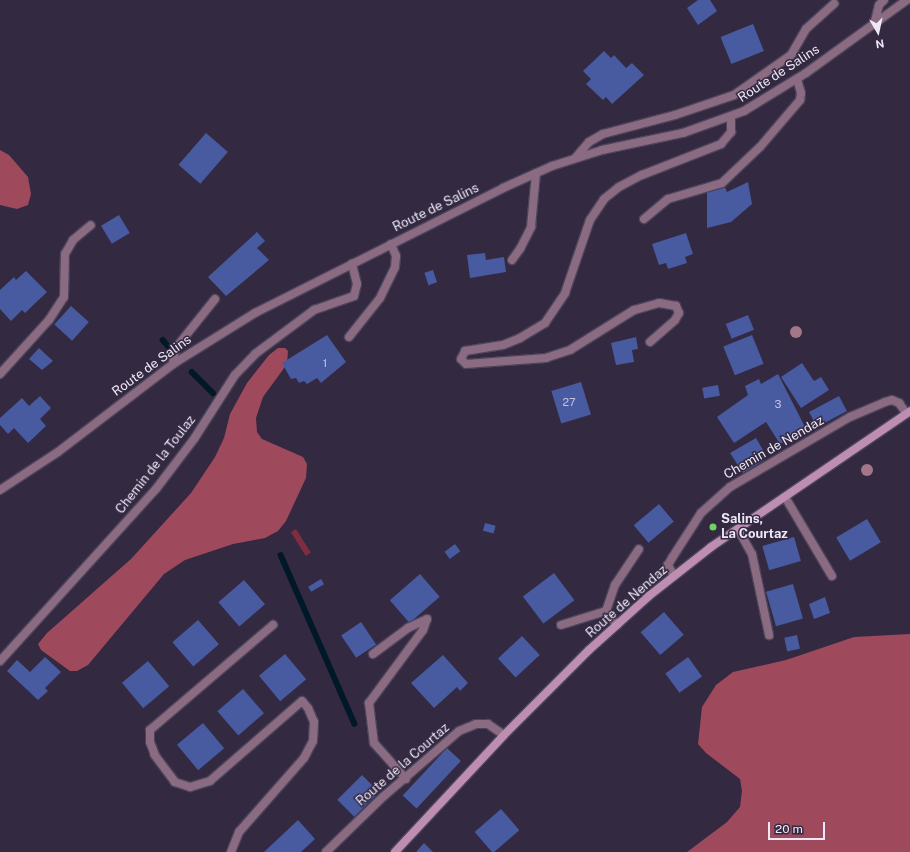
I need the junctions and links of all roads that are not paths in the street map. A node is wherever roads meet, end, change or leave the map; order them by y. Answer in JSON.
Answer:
{"nodes":[{"id":1,"x":884,"y":0,"type":"edge"},
{"id":2,"x":907,"y":0,"type":"edge"},
{"id":3,"x":834,"y":4,"type":"dead end"},
{"id":4,"x":875,"y":21,"type":"junction"},
{"id":5,"x":797,"y":79,"type":"junction"},
{"id":6,"x":731,"y":117,"type":"junction"},
{"id":7,"x":576,"y":157,"type":"junction"},
{"id":8,"x":536,"y":173,"type":"junction"},
{"id":9,"x":644,"y":219,"type":"dead end"},
{"id":10,"x":91,"y":225,"type":"dead end"},
{"id":11,"x":391,"y":244,"type":"junction"},
{"id":12,"x":512,"y":260,"type":"dead end"},
{"id":13,"x":352,"y":264,"type":"junction"},
{"id":14,"x":215,"y":299,"type":"dead end"},
{"id":15,"x":349,"y":337,"type":"dead end"},
{"id":16,"x":650,"y":342,"type":"dead end"},
{"id":17,"x":173,"y":364,"type":"junction"},
{"id":18,"x":0,"y":374,"type":"edge"},
{"id":19,"x":908,"y":412,"type":"edge"},
{"id":20,"x":0,"y":490,"type":"edge"},
{"id":21,"x":785,"y":497,"type":"junction"},
{"id":22,"x":738,"y":529,"type":"junction"},
{"id":23,"x":639,"y":549,"type":"dead end"},
{"id":24,"x":674,"y":576,"type":"junction"},
{"id":25,"x":832,"y":576,"type":"dead end"},
{"id":26,"x":606,"y":611,"type":"junction"},
{"id":27,"x":273,"y":625,"type":"dead end"},
{"id":28,"x":561,"y":625,"type":"dead end"},
{"id":29,"x":617,"y":625,"type":"junction"},
{"id":30,"x":769,"y":636,"type":"dead end"},
{"id":31,"x":373,"y":654,"type":"dead end"},
{"id":32,"x":0,"y":661,"type":"edge"},
{"id":33,"x":504,"y":735,"type":"junction"},
{"id":34,"x":406,"y":779,"type":"junction"},
{"id":35,"x":231,"y":852,"type":"edge"},
{"id":36,"x":326,"y":852,"type":"edge"},
{"id":37,"x":395,"y":852,"type":"edge"}],
"edges":[{"from":1,"to":4,"type":"street"},
{"from":2,"to":4,"type":"street","name":"Route de Salins"},
{"from":3,"to":7,"type":"street"},
{"from":4,"to":5,"type":"street","name":"Route de Salins"},
{"from":5,"to":6,"type":"street","name":"Route de Salins"},
{"from":5,"to":9,"type":"street"},
{"from":6,"to":7,"type":"street","name":"Route de Salins"},
{"from":6,"to":16,"type":"street"},
{"from":7,"to":8,"type":"street","name":"Route de Salins"},
{"from":8,"to":11,"type":"street","name":"Route de Salins"},
{"from":8,"to":12,"type":"street"},
{"from":10,"to":18,"type":"street"},
{"from":11,"to":13,"type":"street","name":"Route de Salins"},
{"from":11,"to":15,"type":"street"},
{"from":13,"to":17,"type":"street","name":"Route de Salins"},
{"from":13,"to":32,"type":"street","name":"Chemin de la Toulaz"},
{"from":14,"to":17,"type":"street"},
{"from":17,"to":20,"type":"street","name":"Route de Salins"},
{"from":19,"to":21,"type":"main road","name":"Route de Nendaz"},
{"from":19,"to":24,"type":"street","name":"Chemin de Nendaz"},
{"from":21,"to":22,"type":"main road","name":"Route de Nendaz"},
{"from":21,"to":25,"type":"street"},
{"from":22,"to":24,"type":"main road","name":"Route de Nendaz"},
{"from":22,"to":30,"type":"street"},
{"from":23,"to":26,"type":"street"},
{"from":24,"to":29,"type":"main road","name":"Route de Nendaz"},
{"from":26,"to":28,"type":"street"},
{"from":26,"to":29,"type":"street"},
{"from":27,"to":35,"type":"street"},
{"from":29,"to":33,"type":"main road","name":"Route de Nendaz"},
{"from":31,"to":34,"type":"street"},
{"from":33,"to":34,"type":"street","name":"Route de la Courtaz"},
{"from":33,"to":37,"type":"main road","name":"Route de Nendaz"},
{"from":34,"to":36,"type":"street","name":"Route de la Courtaz"}]}
